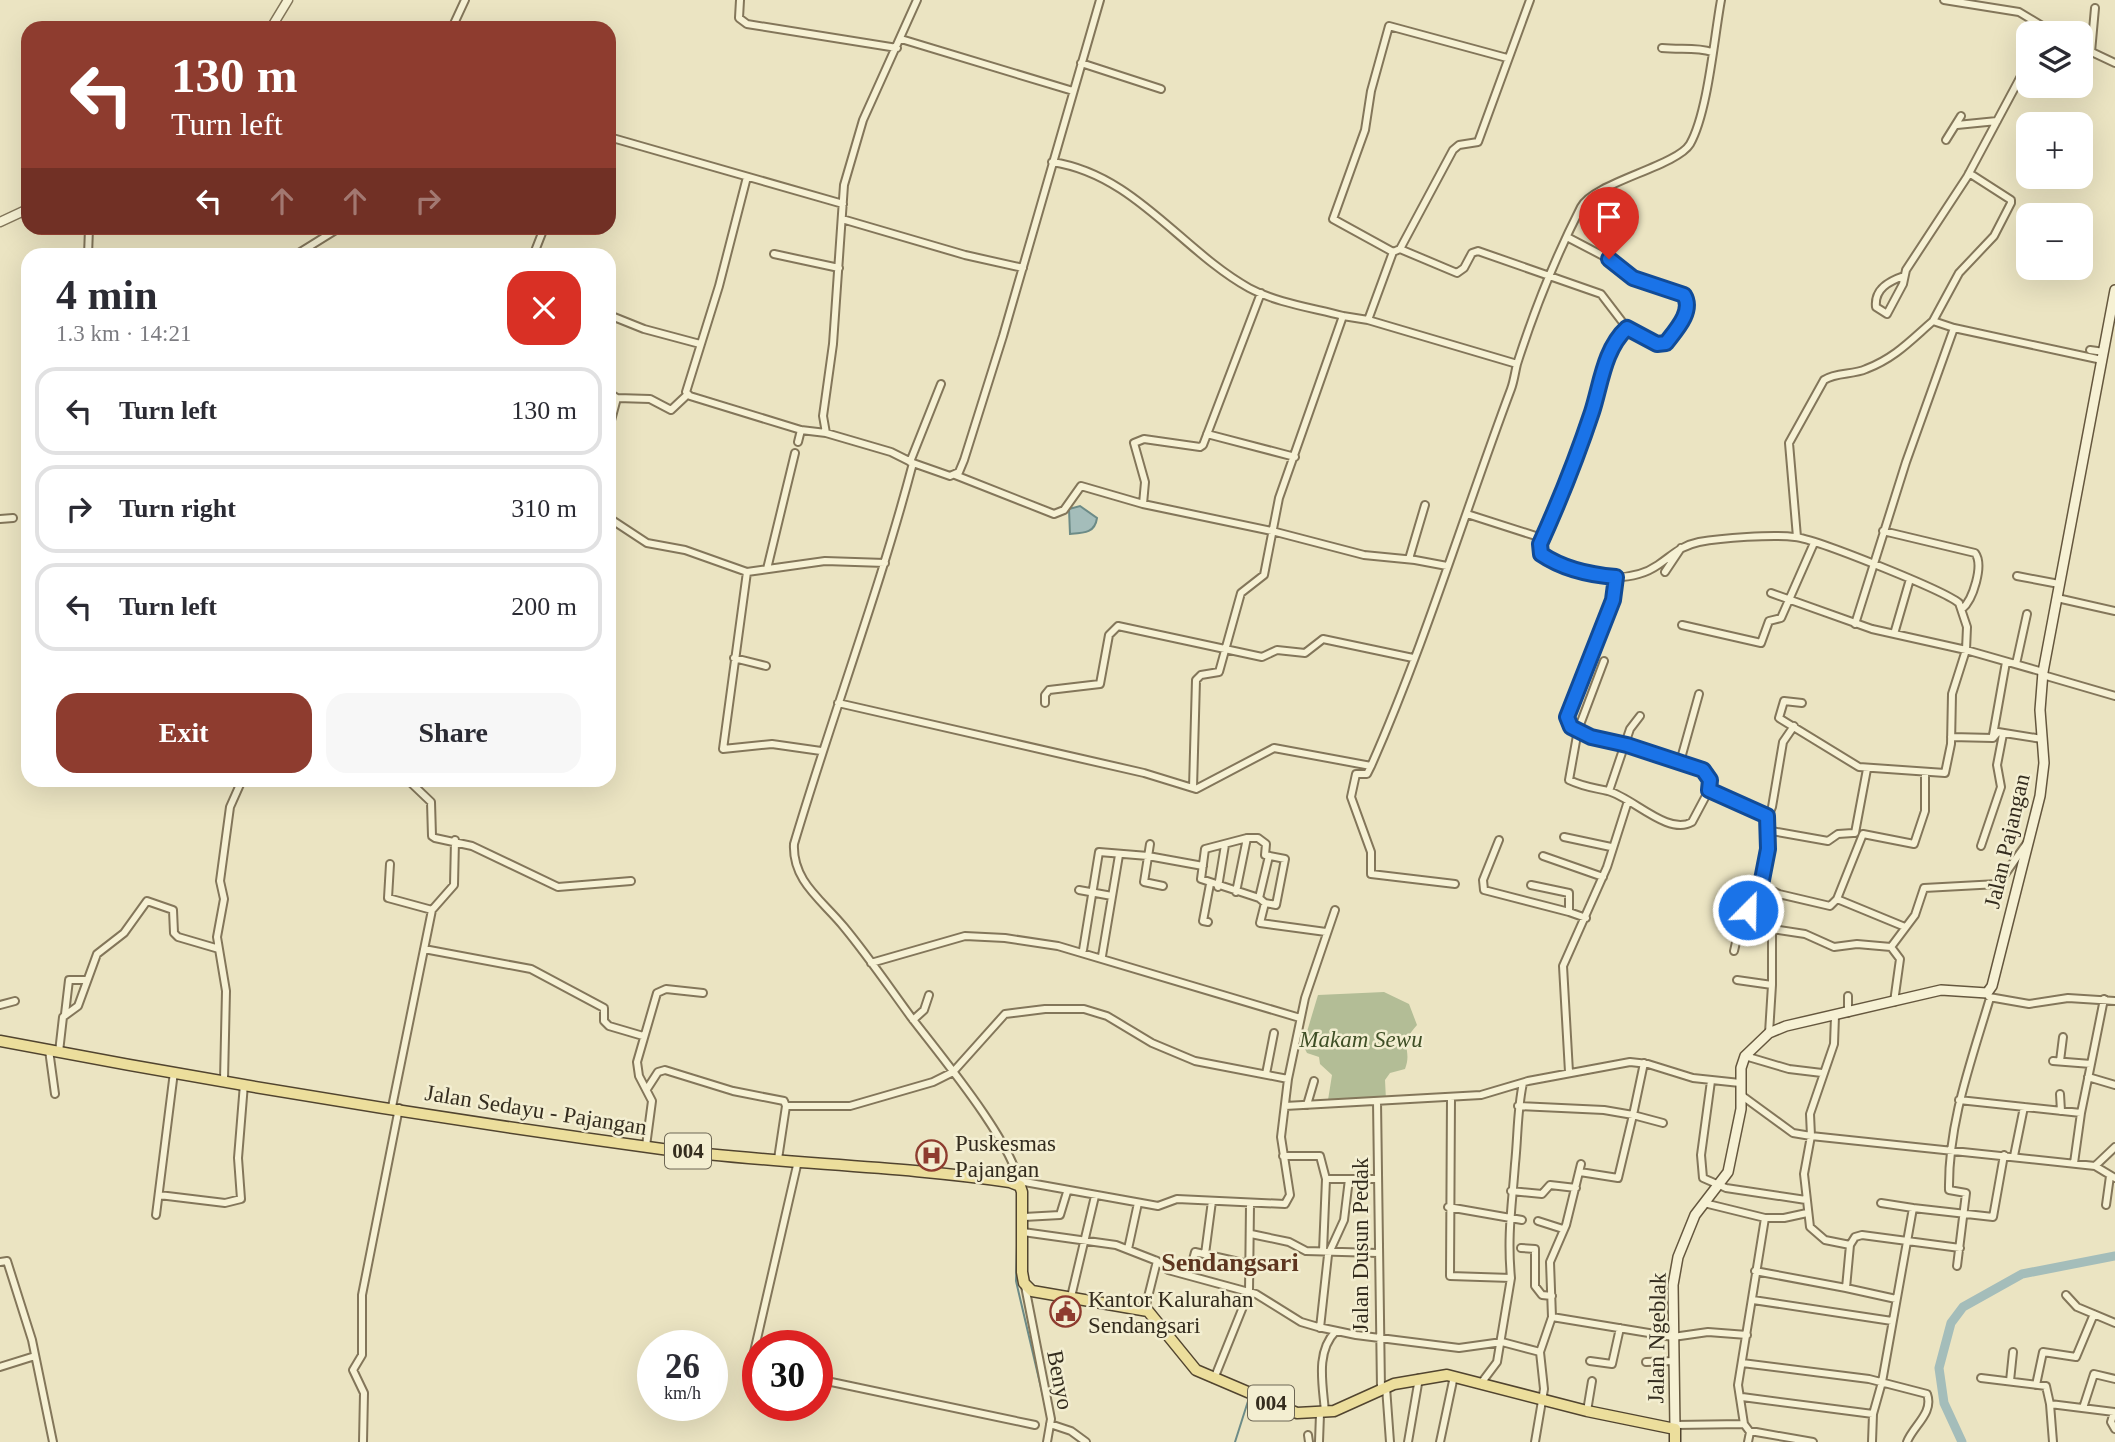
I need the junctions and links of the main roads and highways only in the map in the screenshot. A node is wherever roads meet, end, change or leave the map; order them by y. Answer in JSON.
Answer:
{"nodes":[{"id":1,"x":2115,"y":290,"type":"edge"},
{"id":2,"x":0,"y":1041,"type":"edge"},
{"id":3,"x":1740,"y":1083,"type":"joint"},
{"id":4,"x":1675,"y":1427,"type":"junction"},
{"id":5,"x":1675,"y":1442,"type":"edge"}],
"edges":[{"from":1,"to":3,"type":"main road","name":"Jalan Pajangan"},
{"from":2,"to":4,"type":"main road","name":"Jalan Sedayu - Pajangan","number":"004"},
{"from":3,"to":4,"type":"main road","name":"Jalan Ngeblak"},
{"from":4,"to":5,"type":"main road","name":"Jalan Ngeblak"}]}
